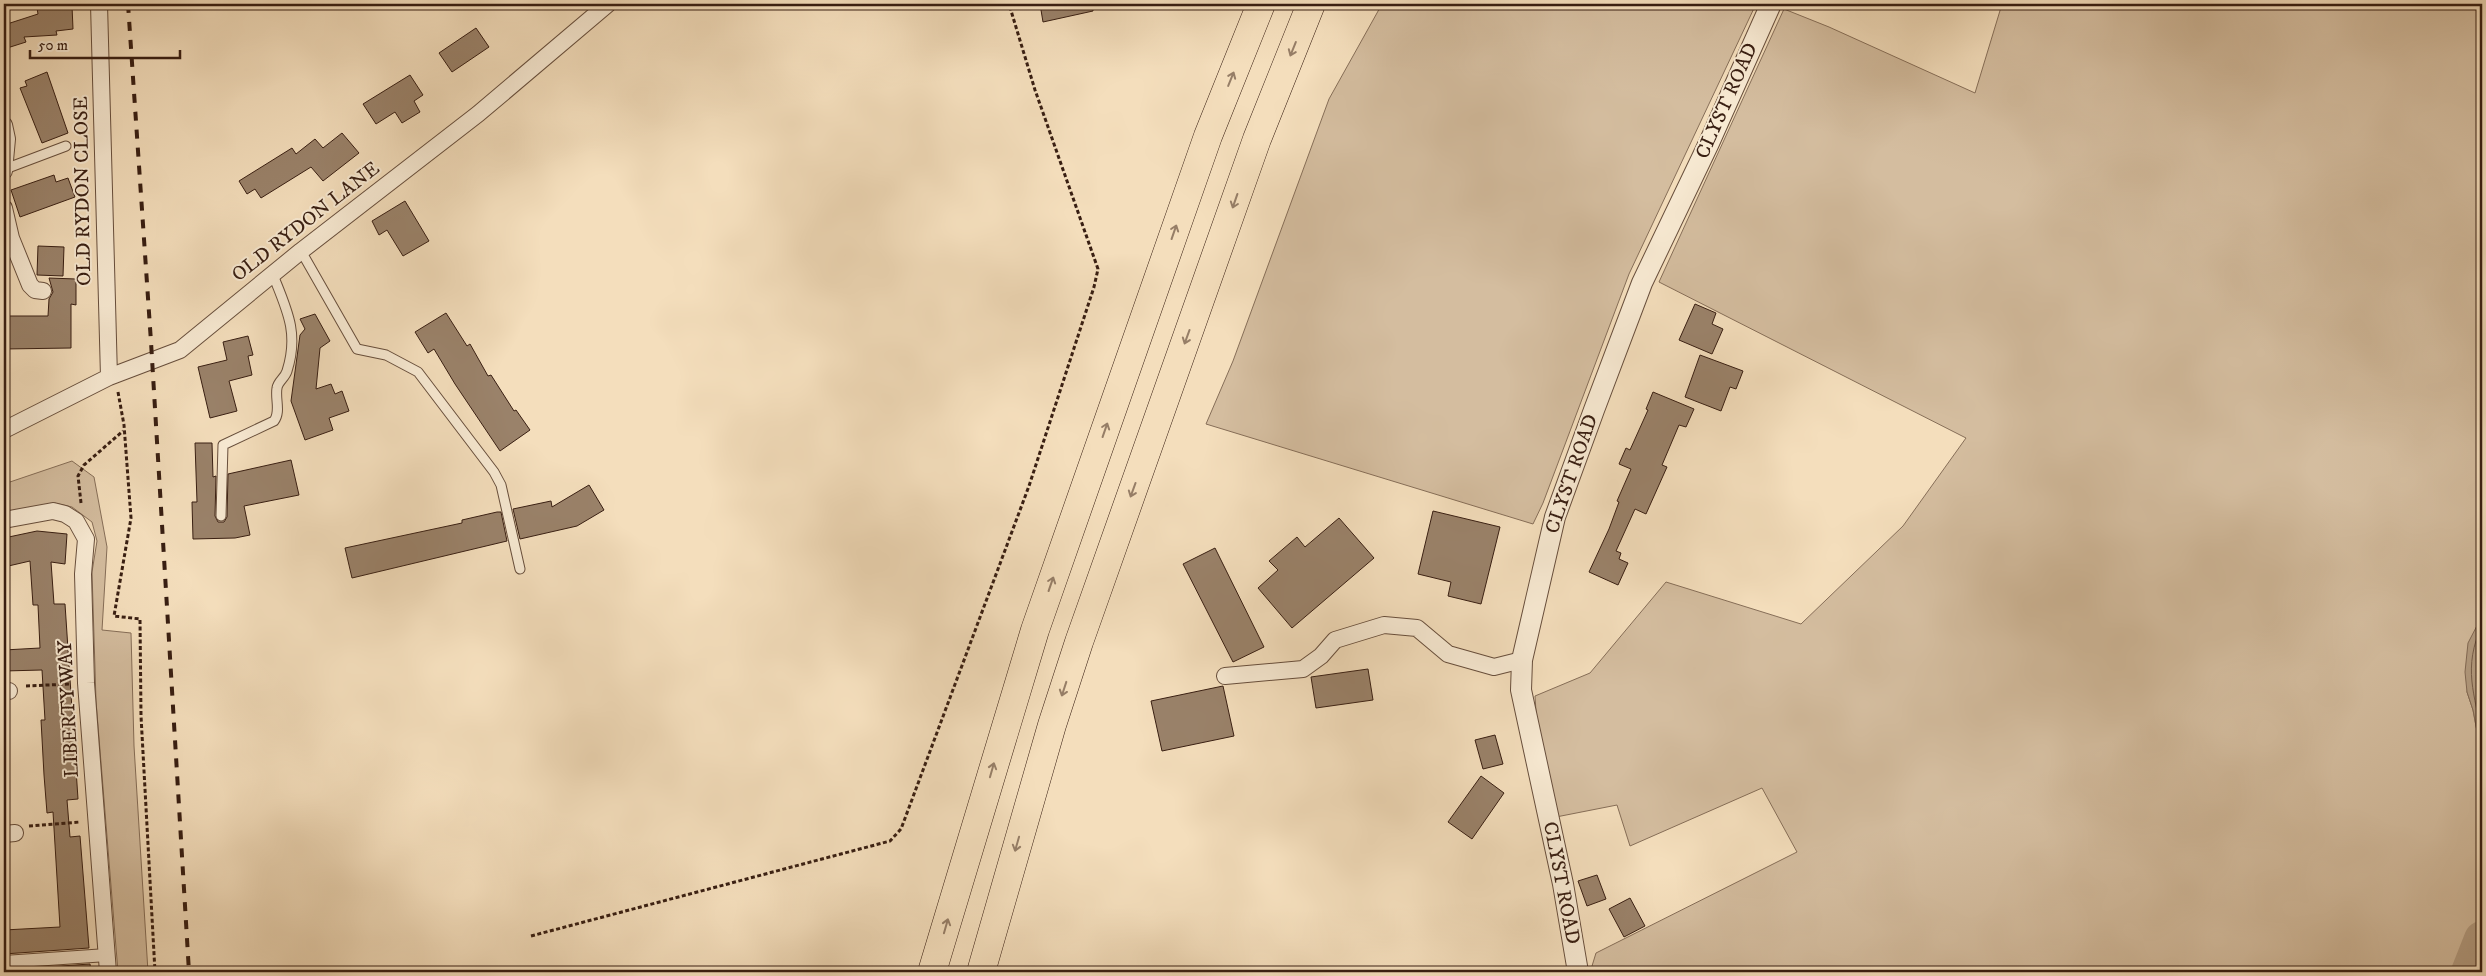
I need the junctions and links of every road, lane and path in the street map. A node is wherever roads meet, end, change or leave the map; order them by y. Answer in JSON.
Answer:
{"nodes":[{"id":1,"x":99,"y":4,"type":"edge"},
{"id":2,"x":608,"y":4,"type":"edge"},
{"id":3,"x":1009,"y":4,"type":"edge"},
{"id":4,"x":1262,"y":4,"type":"edge"},
{"id":5,"x":1311,"y":4,"type":"edge"},
{"id":6,"x":1771,"y":4,"type":"edge"},
{"id":7,"x":4,"y":126,"type":"edge"},
{"id":8,"x":66,"y":146,"type":"dead end"},
{"id":9,"x":4,"y":170,"type":"edge"},
{"id":10,"x":4,"y":208,"type":"edge"},
{"id":11,"x":300,"y":251,"type":"junction"},
{"id":12,"x":273,"y":275,"type":"junction"},
{"id":13,"x":43,"y":291,"type":"dead end"},
{"id":14,"x":109,"y":377,"type":"junction"},
{"id":15,"x":119,"y":393,"type":"dead end"},
{"id":16,"x":4,"y":430,"type":"edge"},
{"id":17,"x":124,"y":431,"type":"junction"},
{"id":18,"x":221,"y":516,"type":"dead end"},
{"id":19,"x":4,"y":520,"type":"edge"},
{"id":20,"x":76,"y":520,"type":"junction"},
{"id":21,"x":520,"y":569,"type":"dead end"},
{"id":22,"x":1522,"y":660,"type":"junction"},
{"id":23,"x":1225,"y":676,"type":"dead end"},
{"id":24,"x":86,"y":683,"type":"junction"},
{"id":25,"x":6,"y":691,"type":"edge"},
{"id":26,"x":98,"y":821,"type":"junction"},
{"id":27,"x":10,"y":833,"type":"edge"},
{"id":28,"x":531,"y":936,"type":"dead end"},
{"id":29,"x":107,"y":956,"type":"junction"},
{"id":30,"x":4,"y":962,"type":"edge"},
{"id":31,"x":108,"y":972,"type":"edge"},
{"id":32,"x":155,"y":972,"type":"edge"},
{"id":33,"x":932,"y":972,"type":"edge"},
{"id":34,"x":980,"y":972,"type":"edge"},
{"id":35,"x":1578,"y":972,"type":"edge"}],
"edges":[{"from":1,"to":14,"type":"street","name":"OLD RYDON CLOSE"},
{"from":2,"to":11,"type":"street","name":"OLD RYDON LANE"},
{"from":3,"to":28,"type":"path"},
{"from":33,"to":4,"type":"highway","one_way":true},
{"from":5,"to":34,"type":"highway","one_way":true},
{"from":6,"to":22,"type":"street","name":"CLYST ROAD"},
{"from":7,"to":9,"type":"street"},
{"from":8,"to":9,"type":"lane"},
{"from":10,"to":13,"type":"street"},
{"from":11,"to":12,"type":"street","name":"OLD RYDON LANE"},
{"from":11,"to":21,"type":"lane"},
{"from":12,"to":14,"type":"street","name":"OLD RYDON LANE"},
{"from":12,"to":18,"type":"lane"},
{"from":14,"to":16,"type":"street","name":"OLD RYDON LANE"},
{"from":15,"to":17,"type":"path"},
{"from":17,"to":20,"type":"path"},
{"from":17,"to":32,"type":"path"},
{"from":19,"to":20,"type":"street"},
{"from":20,"to":24,"type":"street","name":"LIBERTY WAY"},
{"from":22,"to":23,"type":"street"},
{"from":22,"to":35,"type":"street","name":"CLYST ROAD"},
{"from":24,"to":25,"type":"path"},
{"from":24,"to":26,"type":"street","name":"LIBERTY WAY"},
{"from":26,"to":27,"type":"path"},
{"from":26,"to":29,"type":"street","name":"LIBERTY WAY"},
{"from":29,"to":30,"type":"street"},
{"from":29,"to":31,"type":"street","name":"LIBERTY WAY"}]}
